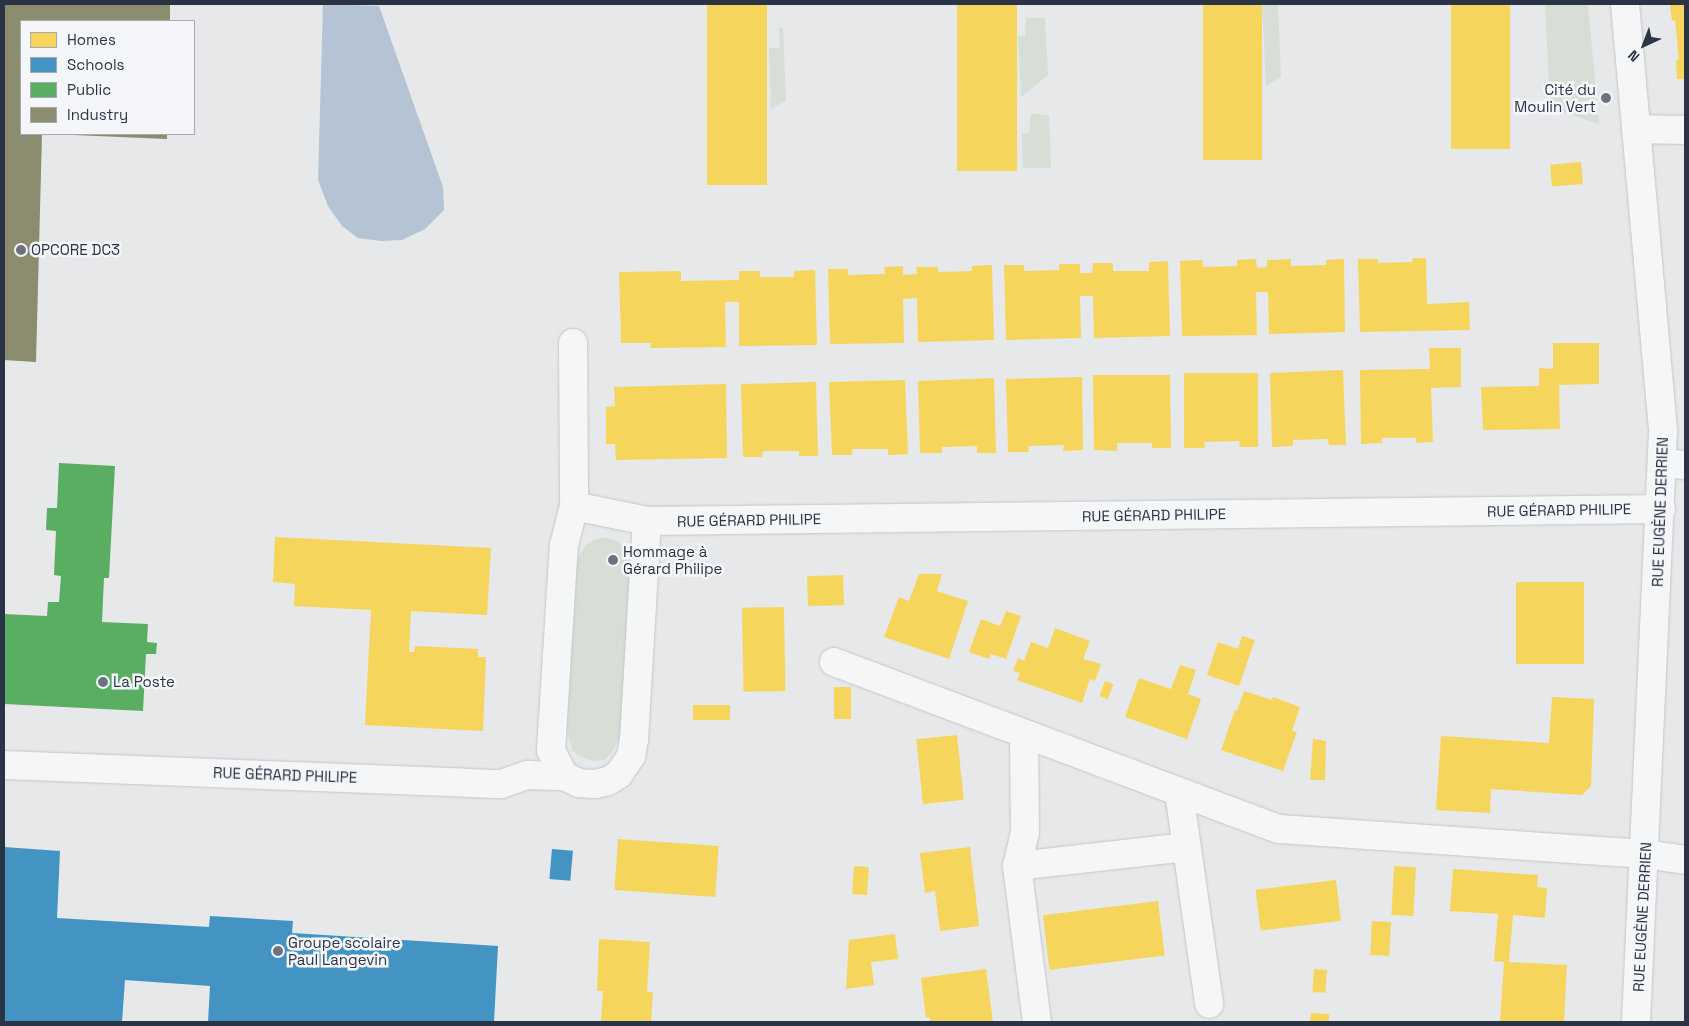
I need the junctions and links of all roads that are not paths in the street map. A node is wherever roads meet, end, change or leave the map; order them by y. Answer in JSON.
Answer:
{"nodes":[{"id":1,"x":1625,"y":4,"type":"edge"},
{"id":2,"x":1636,"y":129,"type":"junction"},
{"id":3,"x":1685,"y":130,"type":"edge"},
{"id":4,"x":573,"y":343,"type":"dead end"},
{"id":5,"x":1674,"y":464,"type":"edge"},
{"id":6,"x":574,"y":506,"type":"junction"},
{"id":7,"x":1660,"y":509,"type":"junction"},
{"id":8,"x":647,"y":521,"type":"junction"},
{"id":9,"x":834,"y":662,"type":"dead end"},
{"id":10,"x":1024,"y":734,"type":"junction"},
{"id":11,"x":4,"y":765,"type":"edge"},
{"id":12,"x":564,"y":776,"type":"junction"},
{"id":13,"x":1178,"y":792,"type":"junction"},
{"id":14,"x":1186,"y":847,"type":"junction"},
{"id":15,"x":1645,"y":854,"type":"junction"},
{"id":16,"x":1685,"y":860,"type":"edge"},
{"id":17,"x":1017,"y":866,"type":"junction"},
{"id":18,"x":1208,"y":1004,"type":"dead end"},
{"id":19,"x":1037,"y":1022,"type":"edge"},
{"id":20,"x":1636,"y":1022,"type":"edge"}],
"edges":[{"from":1,"to":2,"type":"street","name":"RUE EUGÈNE DERRIEN"},
{"from":2,"to":3,"type":"street"},
{"from":2,"to":5,"type":"street","name":"RUE EUGÈNE DERRIEN"},
{"from":4,"to":6,"type":"street"},
{"from":5,"to":7,"type":"street","name":"RUE EUGÈNE DERRIEN"},
{"from":6,"to":8,"type":"street","name":"RUE GÉRARD PHILIPE"},
{"from":6,"to":12,"type":"street"},
{"from":7,"to":8,"type":"street","name":"RUE GÉRARD PHILIPE"},
{"from":7,"to":15,"type":"street","name":"RUE EUGÈNE DERRIEN"},
{"from":8,"to":12,"type":"street","name":"RUE GÉRARD PHILIPE"},
{"from":9,"to":10,"type":"street"},
{"from":10,"to":13,"type":"street"},
{"from":10,"to":17,"type":"street"},
{"from":11,"to":12,"type":"street","name":"RUE GÉRARD PHILIPE"},
{"from":13,"to":14,"type":"street"},
{"from":13,"to":15,"type":"street"},
{"from":14,"to":17,"type":"street"},
{"from":14,"to":18,"type":"street"},
{"from":15,"to":16,"type":"street"},
{"from":15,"to":20,"type":"street","name":"RUE EUGÈNE DERRIEN"},
{"from":17,"to":19,"type":"street"}]}
